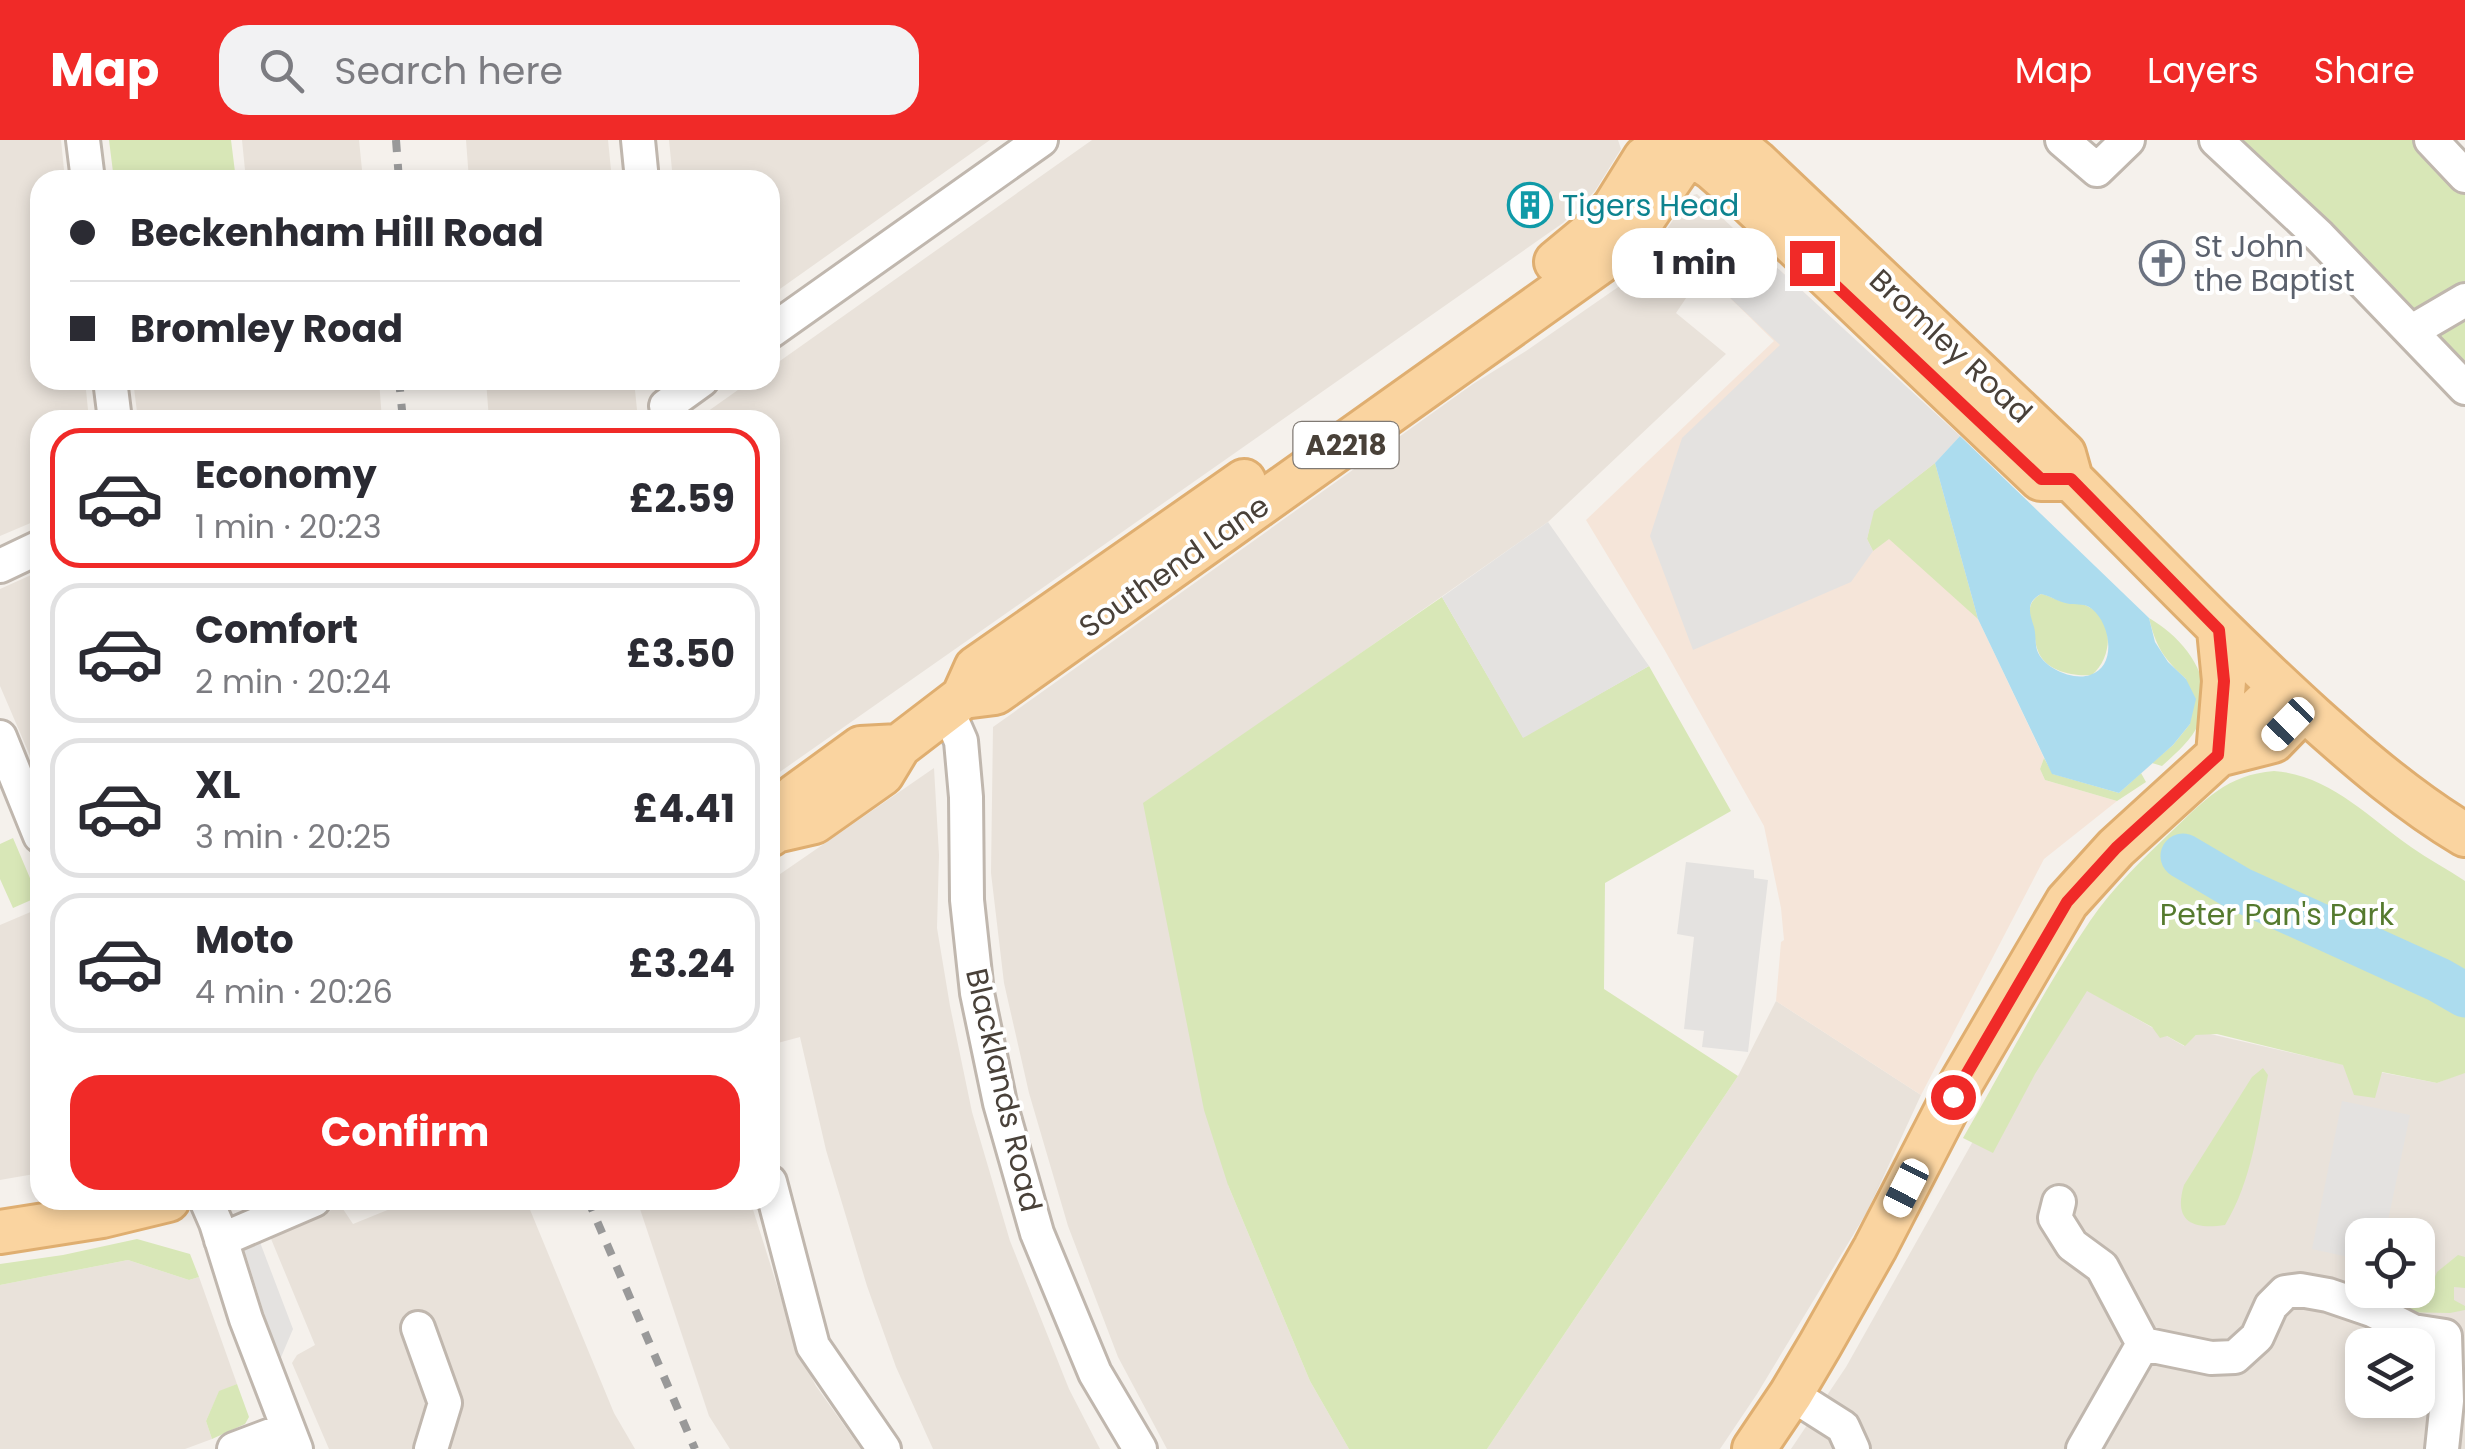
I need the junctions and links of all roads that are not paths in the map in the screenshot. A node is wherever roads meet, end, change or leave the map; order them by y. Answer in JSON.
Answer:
{"nodes":[{"id":1,"x":83,"y":140,"type":"edge"},
{"id":2,"x":638,"y":140,"type":"edge"},
{"id":3,"x":1041,"y":140,"type":"edge"},
{"id":4,"x":1730,"y":140,"type":"edge"},
{"id":5,"x":2062,"y":140,"type":"edge"},
{"id":6,"x":2128,"y":140,"type":"edge"},
{"id":7,"x":2216,"y":140,"type":"edge"},
{"id":8,"x":2431,"y":140,"type":"edge"},
{"id":9,"x":1673,"y":141,"type":"edge"},
{"id":10,"x":87,"y":170,"type":"edge"},
{"id":11,"x":641,"y":170,"type":"edge"},
{"id":12,"x":2465,"y":176,"type":"edge"},
{"id":13,"x":2465,"y":300,"type":"edge"},
{"id":14,"x":780,"y":325,"type":"edge"},
{"id":15,"x":2412,"y":331,"type":"junction"},
{"id":16,"x":2465,"y":388,"type":"edge"},
{"id":17,"x":2071,"y":479,"type":"junction"},
{"id":18,"x":30,"y":552,"type":"edge"},
{"id":19,"x":0,"y":566,"type":"edge"},
{"id":20,"x":2219,"y":630,"type":"junction"},
{"id":21,"x":2292,"y":698,"type":"junction"},
{"id":22,"x":955,"y":704,"type":"junction"},
{"id":23,"x":0,"y":737,"type":"edge"},
{"id":24,"x":2218,"y":755,"type":"junction"},
{"id":25,"x":30,"y":811,"type":"edge"},
{"id":26,"x":780,"y":828,"type":"edge"},
{"id":27,"x":2465,"y":836,"type":"edge"},
{"id":28,"x":30,"y":1200,"type":"edge"},
{"id":29,"x":2059,"y":1202,"type":"dead end"},
{"id":30,"x":0,"y":1205,"type":"edge"},
{"id":31,"x":127,"y":1210,"type":"edge"},
{"id":32,"x":210,"y":1210,"type":"edge"},
{"id":33,"x":290,"y":1210,"type":"edge"},
{"id":34,"x":777,"y":1210,"type":"edge"},
{"id":35,"x":0,"y":1232,"type":"edge"},
{"id":36,"x":220,"y":1240,"type":"junction"},
{"id":37,"x":418,"y":1328,"type":"dead end"},
{"id":38,"x":2455,"y":1334,"type":"edge"},
{"id":39,"x":2144,"y":1344,"type":"junction"},
{"id":40,"x":1791,"y":1394,"type":"junction"},
{"id":41,"x":292,"y":1439,"type":"edge"},
{"id":42,"x":234,"y":1449,"type":"edge"},
{"id":43,"x":431,"y":1449,"type":"edge"},
{"id":44,"x":884,"y":1449,"type":"edge"},
{"id":45,"x":1140,"y":1449,"type":"edge"},
{"id":46,"x":1754,"y":1449,"type":"edge"},
{"id":47,"x":1853,"y":1449,"type":"edge"},
{"id":48,"x":2083,"y":1449,"type":"edge"},
{"id":49,"x":2442,"y":1449,"type":"edge"}],
"edges":[{"from":1,"to":10,"type":"street"},
{"from":2,"to":11,"type":"street"},
{"from":3,"to":14,"type":"street"},
{"from":4,"to":17,"type":"main road","name":"Bromley Road"},
{"from":5,"to":6,"type":"street"},
{"from":7,"to":15,"type":"street"},
{"from":8,"to":12,"type":"street"},
{"from":9,"to":17,"type":"main road","name":"Bromley Road"},
{"from":9,"to":22,"type":"main road","name":"Southend Lane","number":"A2218"},
{"from":13,"to":15,"type":"street"},
{"from":15,"to":16,"type":"street"},
{"from":17,"to":20,"type":"main road","name":"Bromley Road"},
{"from":18,"to":19,"type":"street"},
{"from":20,"to":21,"type":"main road","name":"Bromley Road"},
{"from":20,"to":24,"type":"main road"},
{"from":21,"to":24,"type":"main road"},
{"from":21,"to":27,"type":"main road","name":"Bromley Road"},
{"from":22,"to":26,"type":"main road","name":"Southend Lane","number":"A2218"},
{"from":22,"to":45,"type":"street","name":"Blacklands Road"},
{"from":23,"to":25,"type":"street"},
{"from":24,"to":40,"type":"main road"},
{"from":28,"to":30,"type":"main road"},
{"from":29,"to":39,"type":"street"},
{"from":31,"to":35,"type":"main road"},
{"from":32,"to":36,"type":"street"},
{"from":33,"to":36,"type":"street"},
{"from":34,"to":44,"type":"street"},
{"from":36,"to":41,"type":"street"},
{"from":37,"to":43,"type":"street"},
{"from":38,"to":39,"type":"street"},
{"from":38,"to":49,"type":"street"},
{"from":39,"to":48,"type":"street"},
{"from":40,"to":46,"type":"main road"},
{"from":40,"to":47,"type":"street"},
{"from":41,"to":42,"type":"street"}]}
